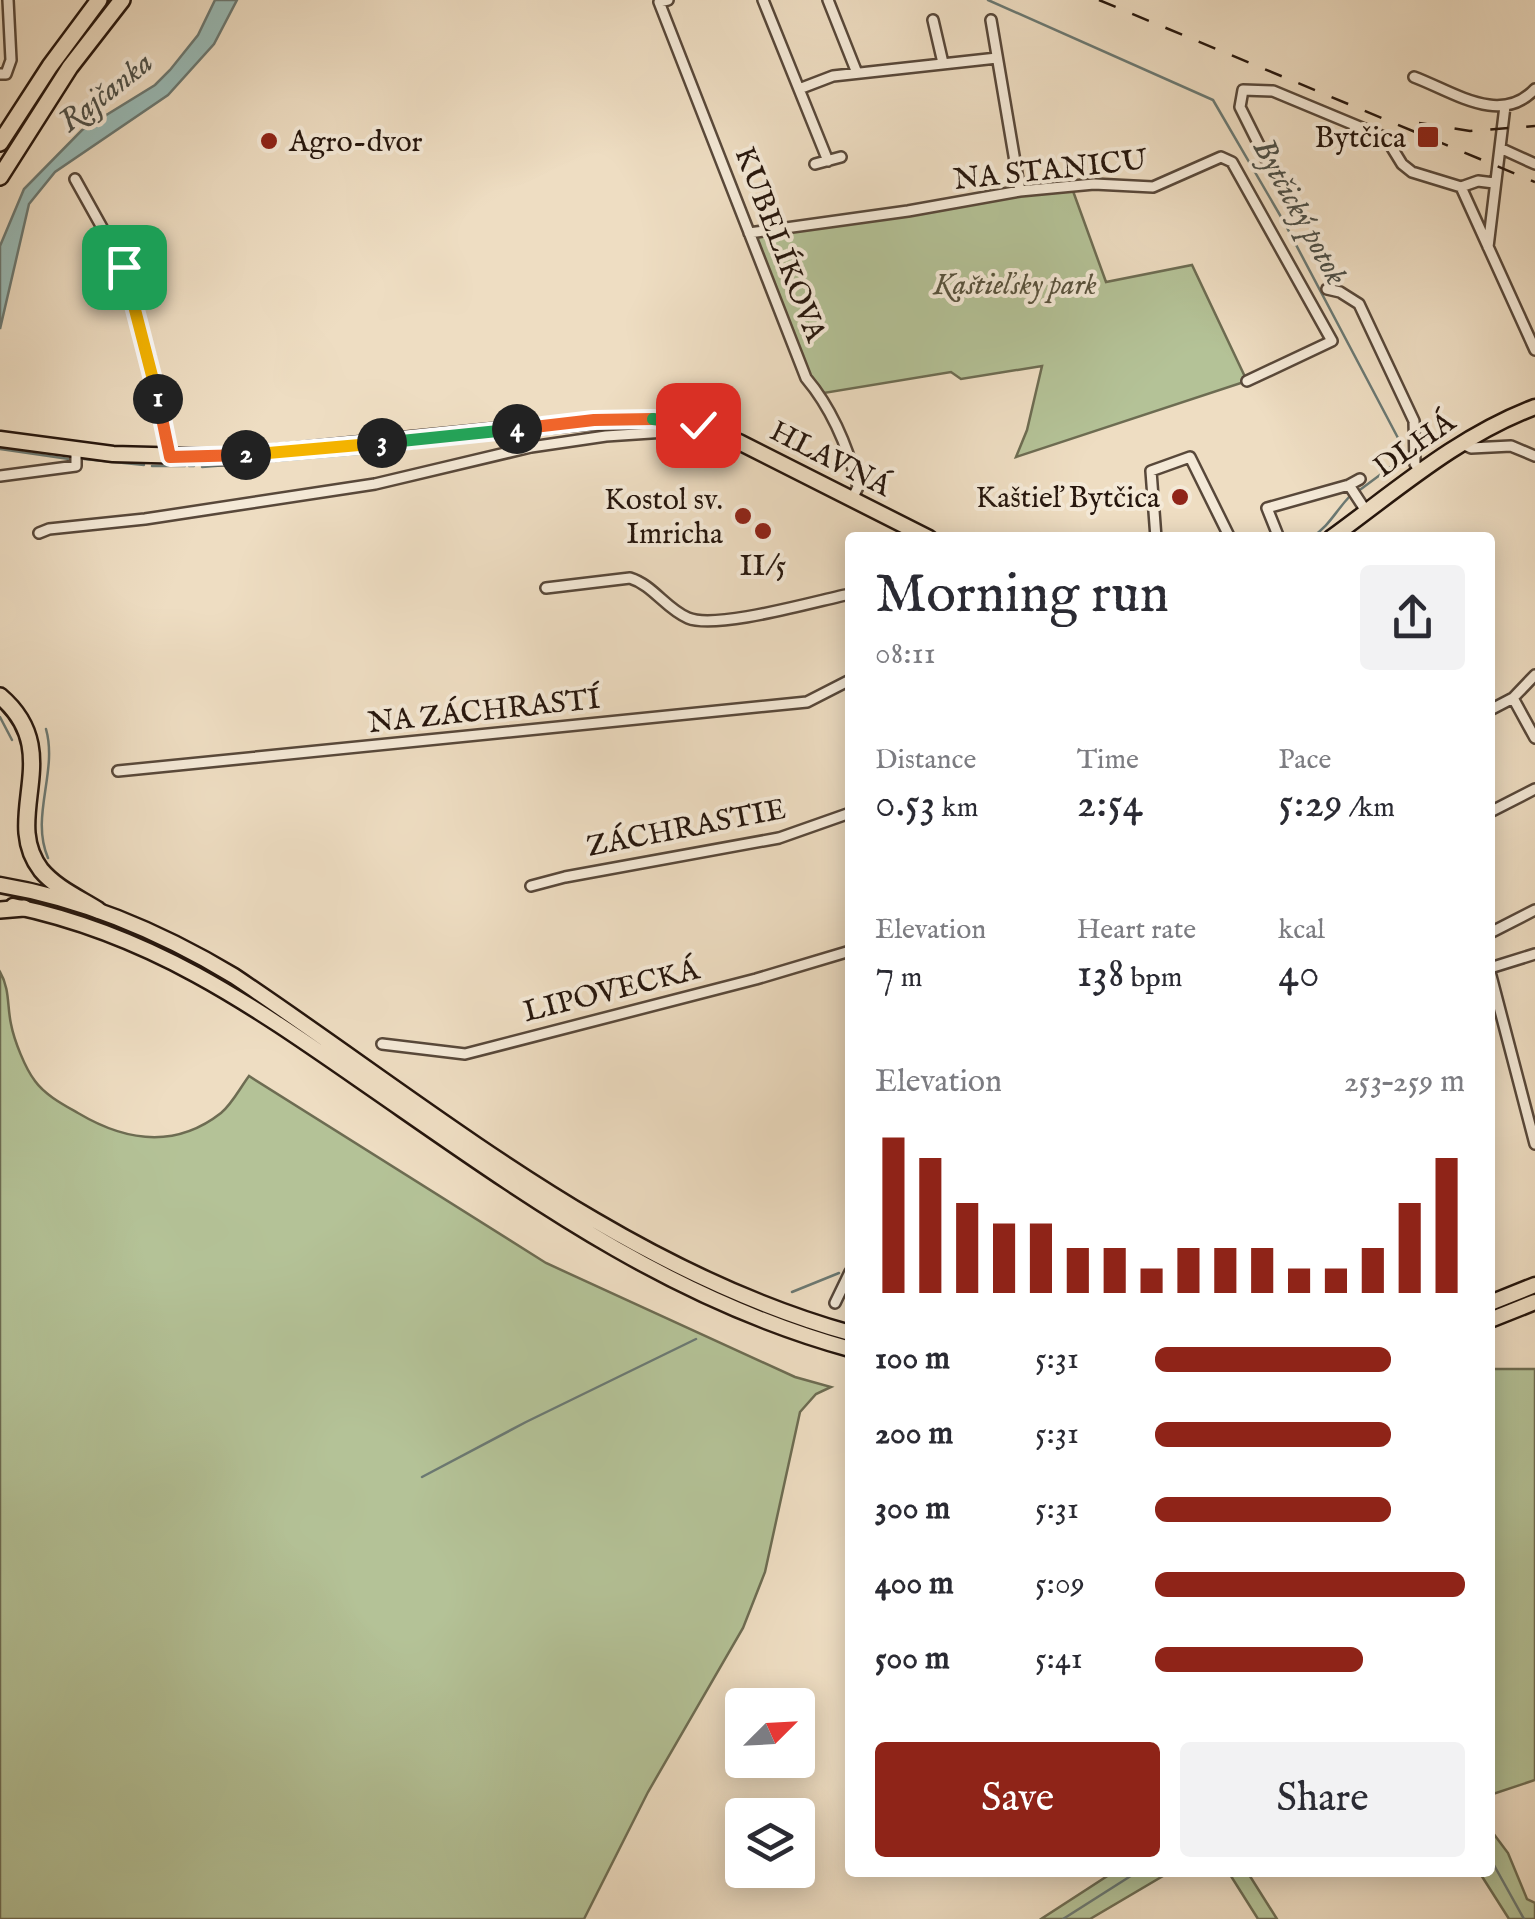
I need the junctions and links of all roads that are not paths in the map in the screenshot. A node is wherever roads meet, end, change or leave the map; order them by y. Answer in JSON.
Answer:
{"nodes":[{"id":1,"x":8,"y":0,"type":"edge"},
{"id":2,"x":99,"y":0,"type":"edge"},
{"id":3,"x":122,"y":0,"type":"edge"},
{"id":4,"x":763,"y":0,"type":"edge"},
{"id":5,"x":828,"y":0,"type":"edge"},
{"id":6,"x":664,"y":1,"type":"edge"},
{"id":7,"x":933,"y":20,"type":"dead end"},
{"id":8,"x":992,"y":20,"type":"dead end"},
{"id":9,"x":998,"y":58,"type":"junction"},
{"id":10,"x":943,"y":64,"type":"junction"},
{"id":11,"x":856,"y":73,"type":"junction"},
{"id":12,"x":3,"y":74,"type":"edge"},
{"id":13,"x":1414,"y":77,"type":"dead end"},
{"id":14,"x":799,"y":89,"type":"junction"},
{"id":15,"x":1535,"y":89,"type":"edge"},
{"id":16,"x":1505,"y":106,"type":"junction"},
{"id":17,"x":0,"y":143,"type":"edge"},
{"id":18,"x":1500,"y":148,"type":"junction"},
{"id":19,"x":841,"y":158,"type":"dead end"},
{"id":20,"x":828,"y":161,"type":"junction"},
{"id":21,"x":815,"y":164,"type":"dead end"},
{"id":22,"x":1535,"y":164,"type":"edge"},
{"id":23,"x":1272,"y":171,"type":"dead end"},
{"id":24,"x":0,"y":177,"type":"edge"},
{"id":25,"x":75,"y":178,"type":"dead end"},
{"id":26,"x":1494,"y":183,"type":"junction"},
{"id":27,"x":1461,"y":188,"type":"junction"},
{"id":28,"x":1020,"y":191,"type":"junction"},
{"id":29,"x":749,"y":233,"type":"junction"},
{"id":30,"x":1488,"y":248,"type":"junction"},
{"id":31,"x":1327,"y":289,"type":"dead end"},
{"id":32,"x":1535,"y":350,"type":"edge"},
{"id":33,"x":1248,"y":382,"type":"dead end"},
{"id":34,"x":1535,"y":406,"type":"edge"},
{"id":35,"x":712,"y":430,"type":"junction"},
{"id":36,"x":0,"y":439,"type":"edge"},
{"id":37,"x":1460,"y":443,"type":"junction"},
{"id":38,"x":76,"y":450,"type":"junction"},
{"id":39,"x":1535,"y":456,"type":"edge"},
{"id":40,"x":170,"y":457,"type":"junction"},
{"id":41,"x":1420,"y":471,"type":"junction"},
{"id":42,"x":0,"y":476,"type":"edge"},
{"id":43,"x":1360,"y":479,"type":"dead end"},
{"id":44,"x":1353,"y":491,"type":"junction"},
{"id":45,"x":852,"y":499,"type":"junction"},
{"id":46,"x":1366,"y":511,"type":"junction"},
{"id":47,"x":917,"y":532,"type":"edge"},
{"id":48,"x":1156,"y":532,"type":"edge"},
{"id":49,"x":1227,"y":532,"type":"edge"},
{"id":50,"x":1276,"y":532,"type":"edge"},
{"id":51,"x":1338,"y":532,"type":"edge"},
{"id":52,"x":39,"y":533,"type":"dead end"},
{"id":53,"x":546,"y":588,"type":"dead end"},
{"id":54,"x":845,"y":595,"type":"edge"},
{"id":55,"x":1535,"y":675,"type":"edge"},
{"id":56,"x":845,"y":683,"type":"edge"},
{"id":57,"x":0,"y":696,"type":"edge"},
{"id":58,"x":1513,"y":698,"type":"junction"},
{"id":59,"x":1495,"y":707,"type":"edge"},
{"id":60,"x":1535,"y":738,"type":"edge"},
{"id":61,"x":118,"y":771,"type":"dead end"},
{"id":62,"x":1535,"y":789,"type":"edge"},
{"id":63,"x":1495,"y":809,"type":"edge"},
{"id":64,"x":845,"y":815,"type":"edge"},
{"id":65,"x":0,"y":885,"type":"edge"},
{"id":66,"x":530,"y":886,"type":"dead end"},
{"id":67,"x":0,"y":906,"type":"edge"},
{"id":68,"x":24,"y":908,"type":"joint"},
{"id":69,"x":98,"y":910,"type":"junction"},
{"id":70,"x":1535,"y":910,"type":"edge"},
{"id":71,"x":1495,"y":930,"type":"edge"},
{"id":72,"x":845,"y":953,"type":"edge"},
{"id":73,"x":1535,"y":954,"type":"edge"},
{"id":74,"x":1495,"y":968,"type":"edge"},
{"id":75,"x":1495,"y":989,"type":"edge"},
{"id":76,"x":382,"y":1044,"type":"dead end"},
{"id":77,"x":1535,"y":1144,"type":"edge"},
{"id":78,"x":845,"y":1282,"type":"edge"},
{"id":79,"x":1535,"y":1286,"type":"edge"},
{"id":80,"x":1495,"y":1301,"type":"edge"},
{"id":81,"x":1535,"y":1302,"type":"edge"},
{"id":82,"x":834,"y":1303,"type":"dead end"},
{"id":83,"x":1495,"y":1318,"type":"edge"},
{"id":84,"x":845,"y":1331,"type":"edge"},
{"id":85,"x":845,"y":1346,"type":"edge"}],
"edges":[{"from":1,"to":12,"type":"street"},
{"from":2,"to":17,"type":"highway"},
{"from":3,"to":24,"type":"highway"},
{"from":4,"to":14,"type":"street"},
{"from":5,"to":11,"type":"street"},
{"from":6,"to":29,"type":"street","name":"KUBELÍKOVA"},
{"from":7,"to":10,"type":"street"},
{"from":8,"to":9,"type":"street"},
{"from":9,"to":10,"type":"street"},
{"from":9,"to":28,"type":"street"},
{"from":10,"to":11,"type":"street"},
{"from":11,"to":14,"type":"street"},
{"from":13,"to":16,"type":"street"},
{"from":14,"to":20,"type":"street"},
{"from":15,"to":16,"type":"street"},
{"from":16,"to":18,"type":"street"},
{"from":18,"to":22,"type":"street"},
{"from":18,"to":26,"type":"street"},
{"from":19,"to":20,"type":"street"},
{"from":20,"to":21,"type":"street"},
{"from":23,"to":27,"type":"street"},
{"from":25,"to":40,"type":"street"},
{"from":26,"to":27,"type":"street"},
{"from":26,"to":30,"type":"street"},
{"from":27,"to":30,"type":"street"},
{"from":28,"to":29,"type":"street","name":"NA STANICU"},
{"from":28,"to":33,"type":"street","name":"NA STANICU"},
{"from":29,"to":45,"type":"street","name":"KUBELÍKOVA"},
{"from":30,"to":32,"type":"street"},
{"from":31,"to":41,"type":"street"},
{"from":34,"to":37,"type":"main road","name":"DLHÁ"},
{"from":35,"to":40,"type":"main road","name":"HLAVNÁ"},
{"from":35,"to":45,"type":"main road","name":"HLAVNÁ"},
{"from":35,"to":52,"type":"street"},
{"from":36,"to":38,"type":"main road","name":"HLAVNÁ"},
{"from":37,"to":39,"type":"street"},
{"from":37,"to":41,"type":"main road","name":"DLHÁ"},
{"from":38,"to":40,"type":"main road","name":"HLAVNÁ"},
{"from":38,"to":42,"type":"street"},
{"from":41,"to":46,"type":"main road","name":"DLHÁ"},
{"from":43,"to":44,"type":"street"},
{"from":44,"to":46,"type":"street"},
{"from":44,"to":50,"type":"street"},
{"from":45,"to":47,"type":"main road","name":"HLAVNÁ"},
{"from":46,"to":51,"type":"main road","name":"DLHÁ"},
{"from":48,"to":49,"type":"street"},
{"from":53,"to":54,"type":"street"},
{"from":55,"to":58,"type":"street"},
{"from":56,"to":61,"type":"street","name":"NA ZÁCHRASTÍ"},
{"from":57,"to":69,"type":"highway"},
{"from":58,"to":59,"type":"street"},
{"from":58,"to":60,"type":"street"},
{"from":62,"to":63,"type":"street"},
{"from":64,"to":66,"type":"street","name":"ZÁCHRASTIE"},
{"from":65,"to":69,"type":"main road"},
{"from":67,"to":68,"type":"highway"},
{"from":68,"to":85,"type":"main road"},
{"from":69,"to":84,"type":"main road"},
{"from":70,"to":71,"type":"street"},
{"from":72,"to":76,"type":"street","name":"LIPOVECKÁ"},
{"from":73,"to":74,"type":"street"},
{"from":75,"to":77,"type":"street"},
{"from":78,"to":82,"type":"street"},
{"from":79,"to":80,"type":"main road"},
{"from":81,"to":83,"type":"main road"}]}
